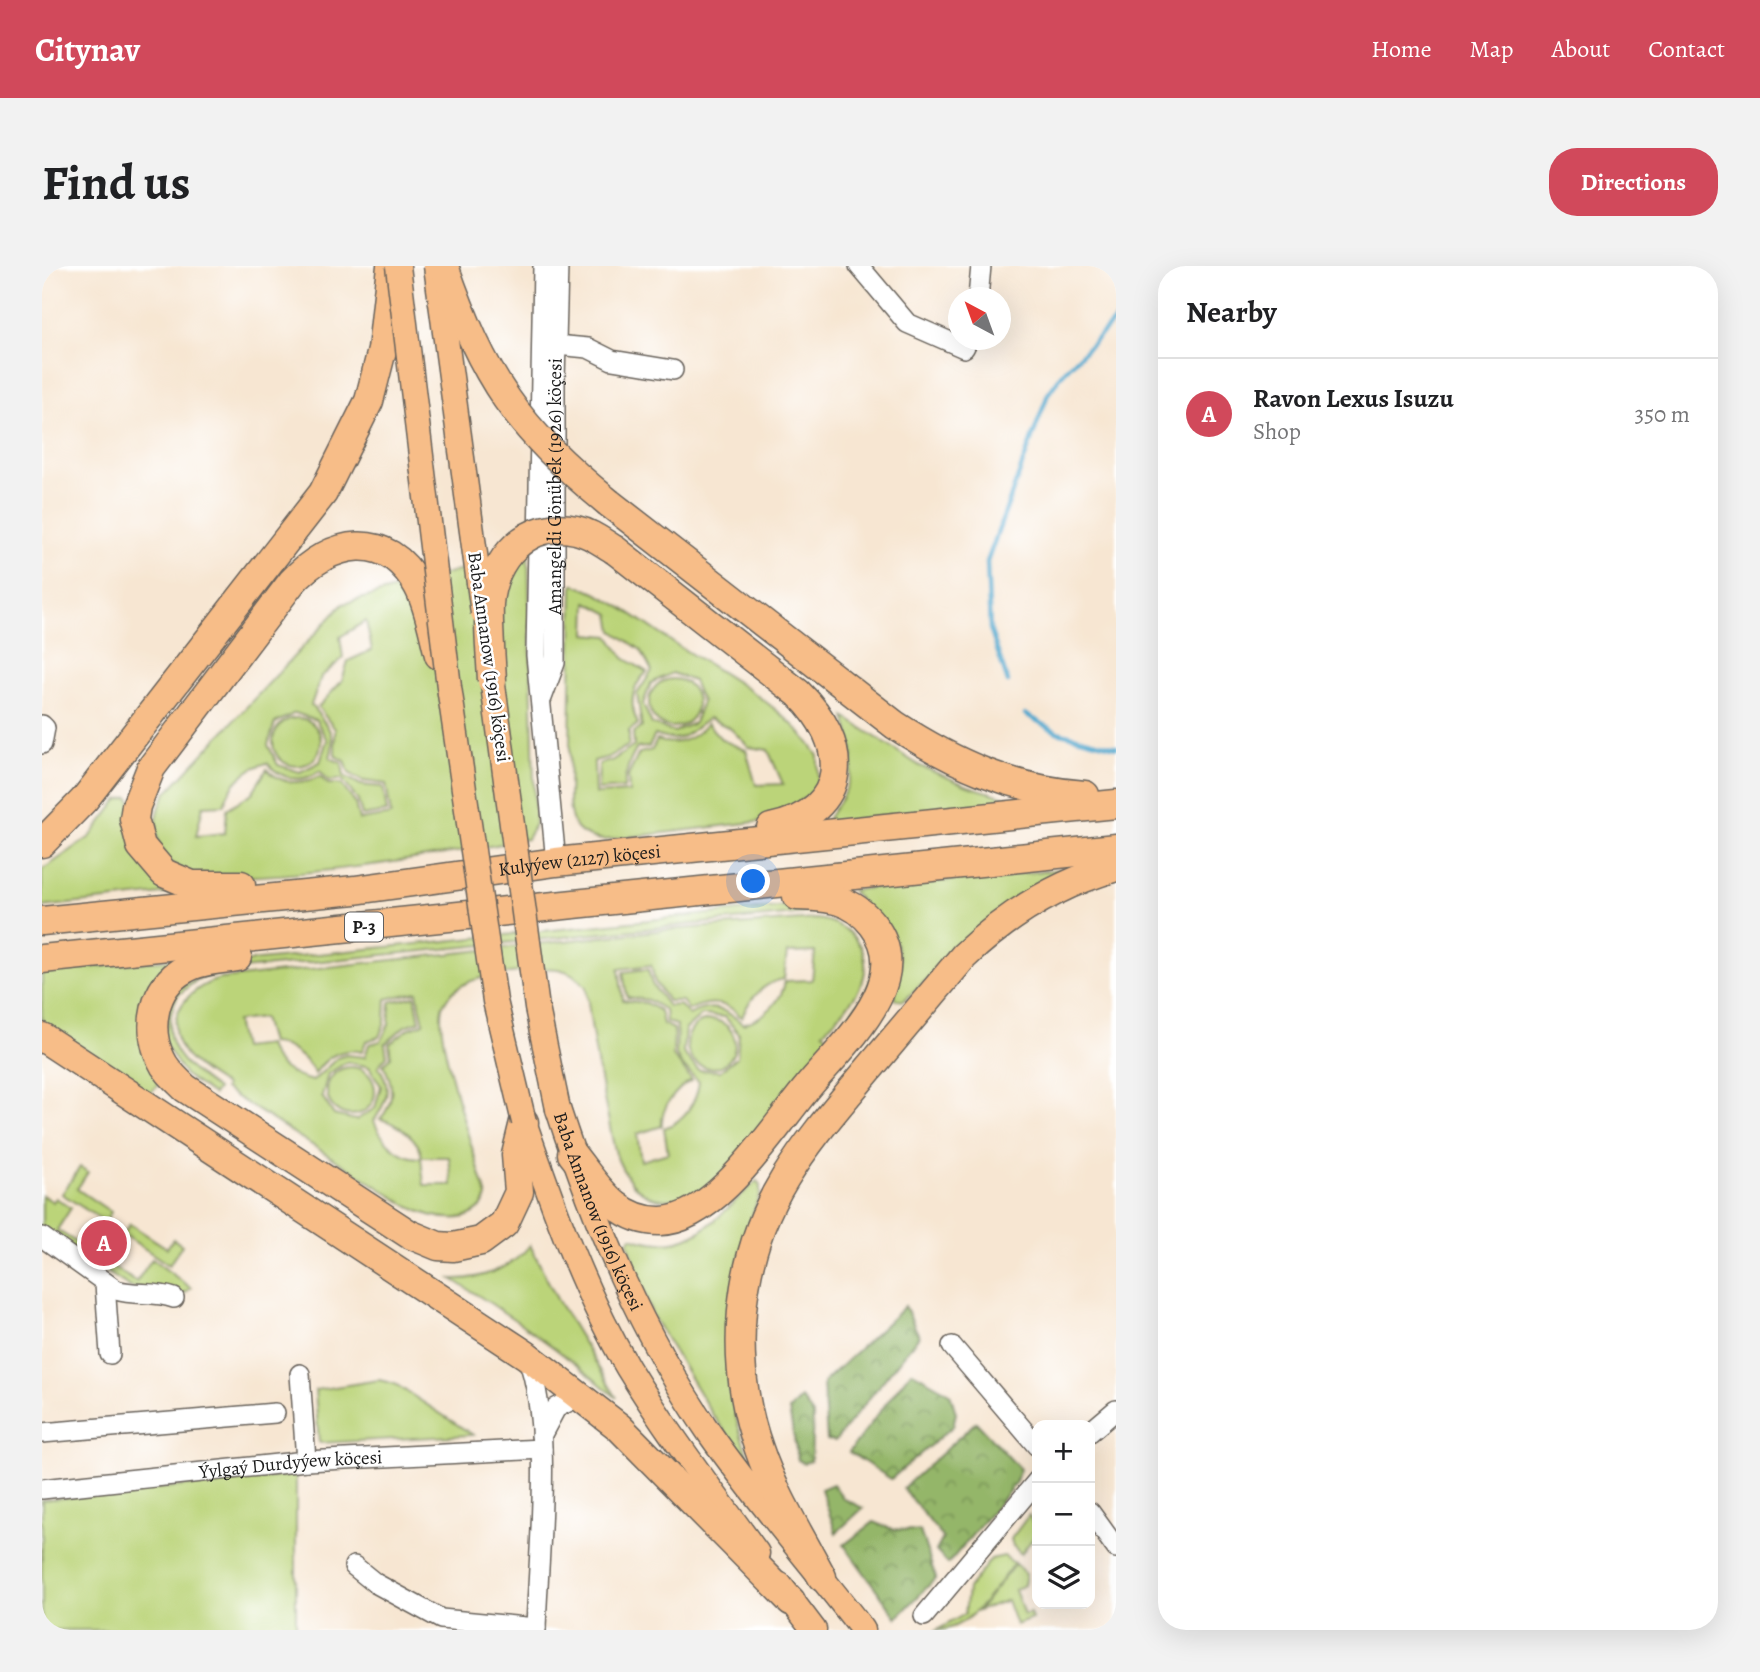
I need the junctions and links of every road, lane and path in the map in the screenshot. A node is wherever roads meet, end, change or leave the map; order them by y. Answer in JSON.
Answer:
{"nodes":[{"id":1,"x":391,"y":266,"type":"edge"},
{"id":2,"x":398,"y":266,"type":"edge"},
{"id":3,"x":436,"y":266,"type":"edge"},
{"id":4,"x":444,"y":266,"type":"edge"},
{"id":5,"x":543,"y":266,"type":"edge"},
{"id":6,"x":558,"y":266,"type":"edge"},
{"id":7,"x":859,"y":266,"type":"edge"},
{"id":8,"x":981,"y":266,"type":"edge"},
{"id":9,"x":979,"y":287,"type":"edge"},
{"id":10,"x":948,"y":341,"type":"edge"},
{"id":11,"x":556,"y":345,"type":"junction"},
{"id":12,"x":673,"y":370,"type":"dead end"},
{"id":13,"x":492,"y":681,"type":"junction"},
{"id":14,"x":449,"y":687,"type":"junction"},
{"id":15,"x":539,"y":705,"type":"junction"},
{"id":16,"x":42,"y":724,"type":"edge"},
{"id":17,"x":42,"y":744,"type":"edge"},
{"id":18,"x":1116,"y":792,"type":"edge"},
{"id":19,"x":1116,"y":804,"type":"edge"},
{"id":20,"x":42,"y":843,"type":"edge"},
{"id":21,"x":679,"y":848,"type":"junction"},
{"id":22,"x":1116,"y":848,"type":"edge"},
{"id":23,"x":556,"y":862,"type":"junction"},
{"id":24,"x":1116,"y":867,"type":"edge"},
{"id":25,"x":355,"y":890,"type":"junction"},
{"id":26,"x":685,"y":894,"type":"junction"},
{"id":27,"x":42,"y":921,"type":"edge"},
{"id":28,"x":369,"y":926,"type":"junction"},
{"id":29,"x":42,"y":959,"type":"edge"},
{"id":30,"x":42,"y":1037,"type":"edge"},
{"id":31,"x":524,"y":1122,"type":"junction"},
{"id":32,"x":572,"y":1154,"type":"junction"},
{"id":33,"x":42,"y":1237,"type":"edge"},
{"id":34,"x":105,"y":1284,"type":"junction"},
{"id":35,"x":174,"y":1298,"type":"dead end"},
{"id":36,"x":952,"y":1346,"type":"dead end"},
{"id":37,"x":110,"y":1354,"type":"dead end"},
{"id":38,"x":526,"y":1355,"type":"junction"},
{"id":39,"x":300,"y":1374,"type":"dead end"},
{"id":40,"x":580,"y":1396,"type":"junction"},
{"id":41,"x":1116,"y":1410,"type":"edge"},
{"id":42,"x":275,"y":1413,"type":"dead end"},
{"id":43,"x":1095,"y":1428,"type":"edge"},
{"id":44,"x":42,"y":1433,"type":"edge"},
{"id":45,"x":1032,"y":1440,"type":"edge"},
{"id":46,"x":541,"y":1442,"type":"junction"},
{"id":47,"x":306,"y":1461,"type":"junction"},
{"id":48,"x":1035,"y":1483,"type":"edge"},
{"id":49,"x":42,"y":1489,"type":"edge"},
{"id":50,"x":1095,"y":1519,"type":"edge"},
{"id":51,"x":1116,"y":1548,"type":"edge"},
{"id":52,"x":354,"y":1566,"type":"dead end"},
{"id":53,"x":822,"y":1577,"type":"junction"},
{"id":54,"x":791,"y":1601,"type":"junction"},
{"id":55,"x":924,"y":1616,"type":"dead end"},
{"id":56,"x":536,"y":1629,"type":"edge"},
{"id":57,"x":814,"y":1630,"type":"edge"},
{"id":58,"x":863,"y":1630,"type":"edge"}],
"edges":[{"from":1,"to":20,"type":"highway"},
{"from":2,"to":14,"type":"main road","name":"Baba Annanow (1916) köçesi","bridge":true},
{"from":3,"to":13,"type":"main road","name":"Baba Annanow (1916) köçesi","bridge":true},
{"from":4,"to":18,"type":"highway","bridge":true},
{"from":5,"to":15,"type":"street","name":"Amangeldi Gönübek (1926) köçesi"},
{"from":6,"to":11,"type":"street","name":"Amangeldi Gönübek (1926) köçesi"},
{"from":7,"to":10,"type":"street"},
{"from":8,"to":9,"type":"street"},
{"from":11,"to":12,"type":"street"},
{"from":11,"to":15,"type":"street","name":"Amangeldi Gönübek (1926) köçesi"},
{"from":13,"to":21,"type":"highway","bridge":true},
{"from":13,"to":32,"type":"main road","name":"Baba Annanow (1916) köçesi","bridge":true},
{"from":14,"to":25,"type":"highway","bridge":true},
{"from":14,"to":31,"type":"main road","name":"Baba Annanow (1916) köçesi","bridge":true},
{"from":15,"to":23,"type":"street","name":"Amangeldi Gönübek (1926) köçesi"},
{"from":16,"to":17,"type":"street"},
{"from":19,"to":21,"type":"highway","name":"Kulyýew (2127) köçesi"},
{"from":21,"to":23,"type":"highway","name":"Kulyýew (2127) köçesi","number":"P-3"},
{"from":22,"to":26,"type":"highway"},
{"from":23,"to":25,"type":"highway","name":"Kulyýew (2127) köçesi","number":"P-3"},
{"from":24,"to":53,"type":"highway"},
{"from":25,"to":27,"type":"highway","name":"Kulyýew (2127) köçesi","number":"P-3"},
{"from":26,"to":28,"type":"highway","number":"P-3"},
{"from":26,"to":32,"type":"highway"},
{"from":28,"to":29,"type":"highway","number":"P-3"},
{"from":28,"to":31,"type":"highway"},
{"from":30,"to":38,"type":"highway"},
{"from":31,"to":54,"type":"main road","name":"Baba Annanow (1916) köçesi"},
{"from":32,"to":53,"type":"main road","name":"Baba Annanow (1916) köçesi"},
{"from":33,"to":34,"type":"street"},
{"from":34,"to":35,"type":"street"},
{"from":34,"to":37,"type":"street"},
{"from":36,"to":45,"type":"street"},
{"from":38,"to":40,"type":"highway"},
{"from":38,"to":46,"type":"street"},
{"from":39,"to":47,"type":"street"},
{"from":40,"to":46,"type":"street"},
{"from":40,"to":54,"type":"highway"},
{"from":41,"to":43,"type":"street"},
{"from":42,"to":44,"type":"street"},
{"from":46,"to":47,"type":"street","name":"Ýylgaý Durdyýew köçesi"},
{"from":46,"to":56,"type":"street"},
{"from":47,"to":49,"type":"street","name":"Ýylgaý Durdyýew köçesi"},
{"from":48,"to":55,"type":"street"},
{"from":50,"to":51,"type":"street"},
{"from":52,"to":56,"type":"street"},
{"from":53,"to":58,"type":"main road","name":"Baba Annanow (1916) köçesi"},
{"from":54,"to":57,"type":"main road","name":"Baba Annanow (1916) köçesi"}]}
